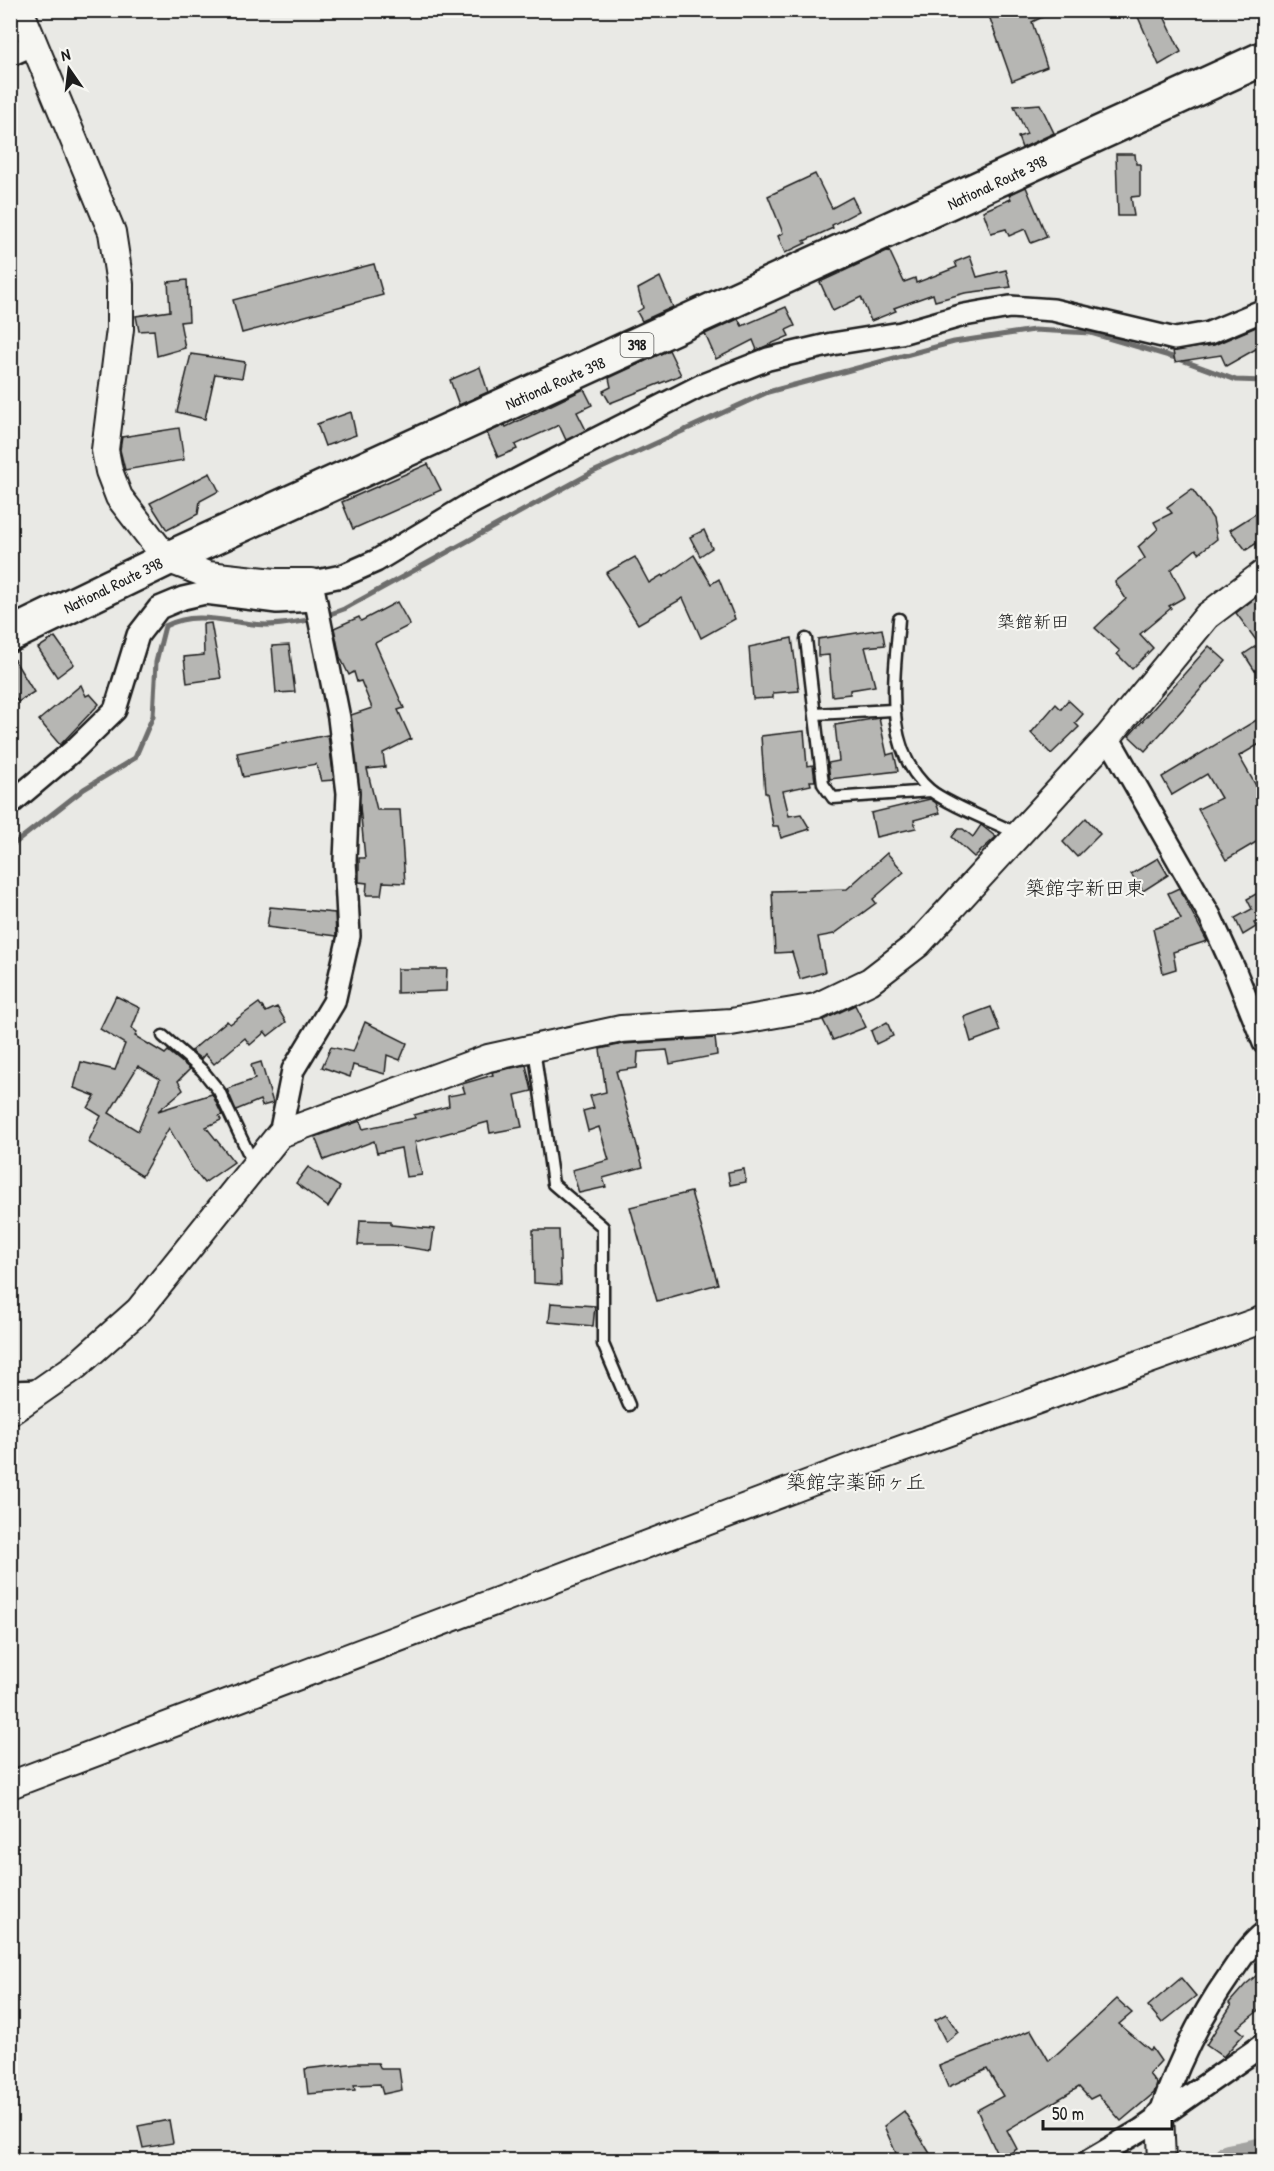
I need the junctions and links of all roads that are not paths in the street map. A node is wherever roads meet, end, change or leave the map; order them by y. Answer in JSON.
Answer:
{"nodes":[{"id":1,"x":20,"y":10,"type":"edge"},
{"id":2,"x":34,"y":44,"type":"junction"},
{"id":3,"x":10,"y":55,"type":"edge"},
{"id":4,"x":1263,"y":58,"type":"edge"},
{"id":5,"x":1263,"y":310,"type":"edge"},
{"id":6,"x":167,"y":558,"type":"junction"},
{"id":7,"x":1263,"y":573,"type":"edge"},
{"id":8,"x":314,"y":596,"type":"junction"},
{"id":9,"x":899,"y":619,"type":"dead end"},
{"id":10,"x":10,"y":635,"type":"edge"},
{"id":11,"x":807,"y":639,"type":"dead end"},
{"id":12,"x":893,"y":710,"type":"junction"},
{"id":13,"x":815,"y":714,"type":"junction"},
{"id":14,"x":1108,"y":737,"type":"junction"},
{"id":15,"x":931,"y":791,"type":"junction"},
{"id":16,"x":10,"y":804,"type":"edge"},
{"id":17,"x":1019,"y":834,"type":"junction"},
{"id":18,"x":163,"y":1036,"type":"dead end"},
{"id":19,"x":1263,"y":1043,"type":"edge"},
{"id":20,"x":534,"y":1048,"type":"junction"},
{"id":21,"x":280,"y":1134,"type":"junction"},
{"id":22,"x":254,"y":1166,"type":"junction"},
{"id":23,"x":1263,"y":1319,"type":"edge"},
{"id":24,"x":41,"y":1391,"type":"junction"},
{"id":25,"x":10,"y":1392,"type":"edge"},
{"id":26,"x":629,"y":1405,"type":"dead end"},
{"id":27,"x":10,"y":1412,"type":"edge"},
{"id":28,"x":10,"y":1785,"type":"edge"},
{"id":29,"x":1263,"y":1933,"type":"edge"},
{"id":30,"x":1263,"y":2044,"type":"edge"},
{"id":31,"x":1160,"y":2115,"type":"junction"},
{"id":32,"x":1090,"y":2160,"type":"edge"},
{"id":33,"x":1162,"y":2160,"type":"edge"}],
"edges":[{"from":1,"to":2,"type":"street"},
{"from":2,"to":3,"type":"street"},
{"from":2,"to":6,"type":"street"},
{"from":4,"to":6,"type":"highway","name":"National Route 398","number":"398"},
{"from":5,"to":8,"type":"street"},
{"from":6,"to":8,"type":"street"},
{"from":6,"to":10,"type":"highway","name":"National Route 398","number":"398"},
{"from":7,"to":14,"type":"street"},
{"from":8,"to":16,"type":"street"},
{"from":8,"to":21,"type":"street"},
{"from":9,"to":12,"type":"lane"},
{"from":11,"to":13,"type":"lane"},
{"from":12,"to":13,"type":"lane"},
{"from":12,"to":15,"type":"lane"},
{"from":13,"to":15,"type":"lane"},
{"from":14,"to":17,"type":"street"},
{"from":14,"to":19,"type":"street"},
{"from":15,"to":17,"type":"lane"},
{"from":17,"to":20,"type":"street"},
{"from":18,"to":22,"type":"lane"},
{"from":20,"to":21,"type":"street"},
{"from":20,"to":26,"type":"lane"},
{"from":21,"to":22,"type":"street"},
{"from":22,"to":24,"type":"street"},
{"from":23,"to":28,"type":"street"},
{"from":24,"to":25,"type":"street"},
{"from":24,"to":27,"type":"street"},
{"from":29,"to":31,"type":"street"},
{"from":30,"to":31,"type":"street"},
{"from":31,"to":32,"type":"street"},
{"from":31,"to":33,"type":"street"}]}
